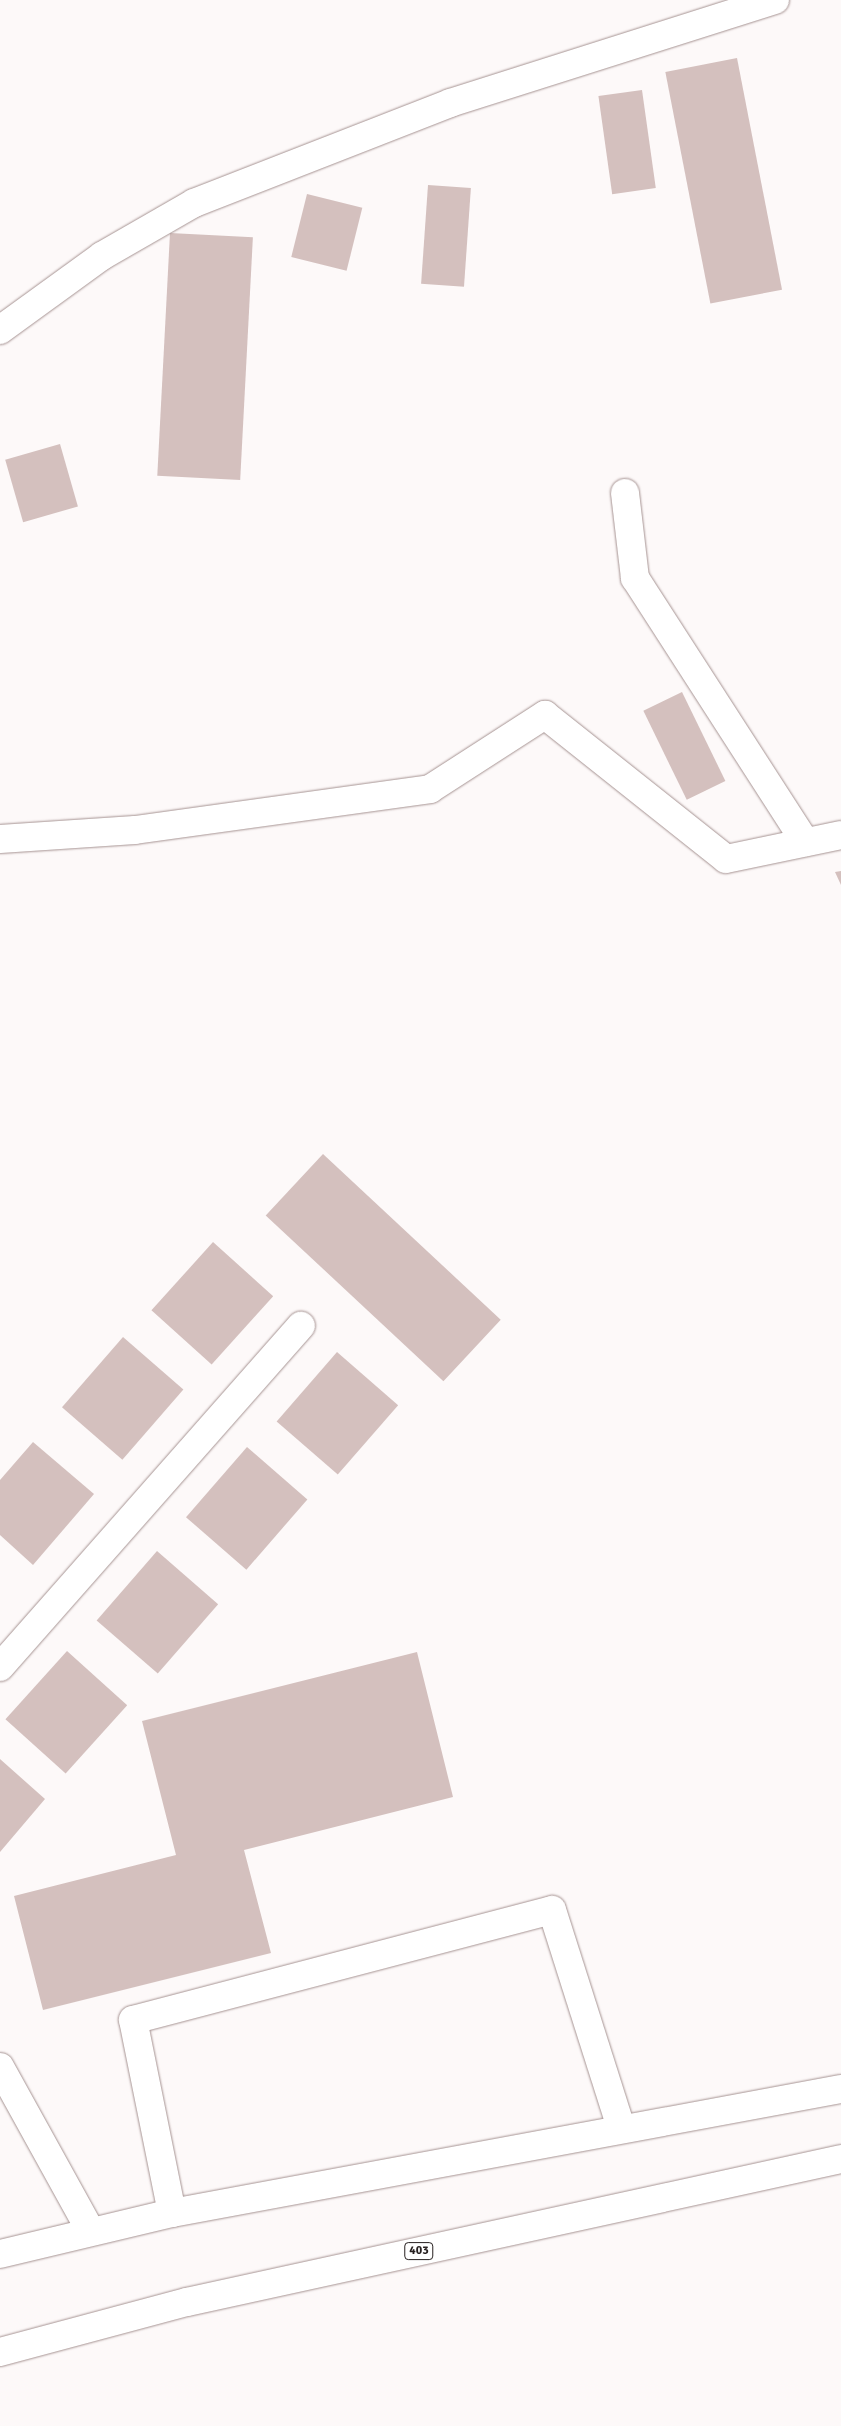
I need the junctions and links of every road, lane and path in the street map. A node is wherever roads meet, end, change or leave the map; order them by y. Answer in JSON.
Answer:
{"nodes":[{"id":1,"x":775,"y":0,"type":"edge"},
{"id":2,"x":0,"y":330,"type":"edge"},
{"id":3,"x":625,"y":492,"type":"dead end"},
{"id":4,"x":841,"y":835,"type":"edge"},
{"id":5,"x":0,"y":839,"type":"edge"},
{"id":6,"x":805,"y":842,"type":"junction"},
{"id":7,"x":301,"y":1326,"type":"dead end"},
{"id":8,"x":0,"y":1666,"type":"edge"},
{"id":9,"x":0,"y":2067,"type":"edge"},
{"id":10,"x":841,"y":2089,"type":"edge"},
{"id":11,"x":621,"y":2127,"type":"junction"},
{"id":12,"x":841,"y":2159,"type":"edge"},
{"id":13,"x":172,"y":2213,"type":"junction"},
{"id":14,"x":91,"y":2232,"type":"junction"},
{"id":15,"x":0,"y":2254,"type":"edge"},
{"id":16,"x":0,"y":2352,"type":"edge"}],
"edges":[{"from":1,"to":2,"type":"main road"},
{"from":3,"to":6,"type":"main road"},
{"from":4,"to":6,"type":"main road"},
{"from":5,"to":6,"type":"main road"},
{"from":7,"to":8,"type":"main road"},
{"from":9,"to":14,"type":"main road"},
{"from":10,"to":11,"type":"main road"},
{"from":11,"to":13,"type":"main road"},
{"from":11,"to":13,"type":"main road"},
{"from":12,"to":16,"type":"main road","number":"403"},
{"from":13,"to":14,"type":"main road"},
{"from":14,"to":15,"type":"main road"}]}
